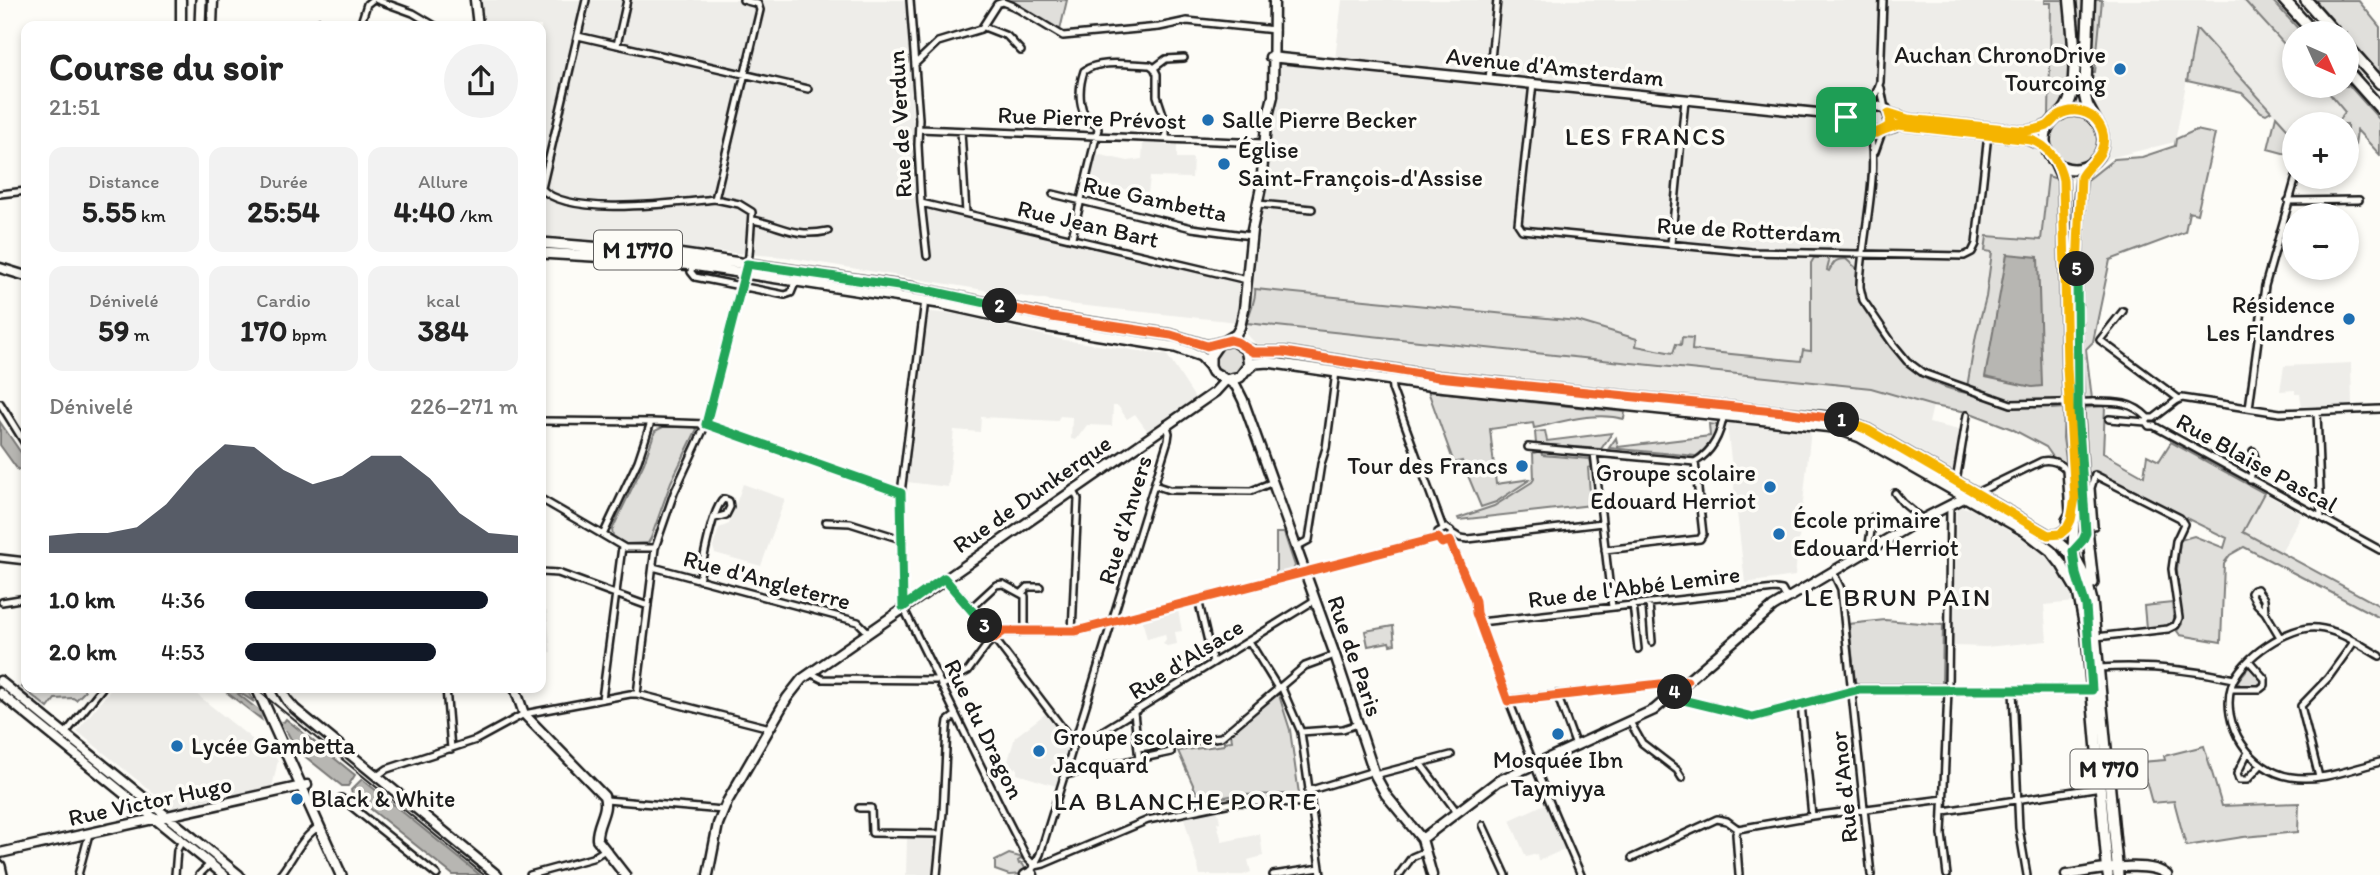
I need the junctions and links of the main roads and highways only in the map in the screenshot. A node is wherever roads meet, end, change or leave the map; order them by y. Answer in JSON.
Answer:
{"nodes":[{"id":1,"x":181,"y":0,"type":"edge"},
{"id":2,"x":195,"y":0,"type":"edge"},
{"id":3,"x":201,"y":0,"type":"edge"},
{"id":4,"x":213,"y":0,"type":"edge"},
{"id":5,"x":475,"y":0,"type":"edge"},
{"id":6,"x":1272,"y":0,"type":"edge"},
{"id":7,"x":2070,"y":0,"type":"edge"},
{"id":8,"x":2091,"y":0,"type":"edge"},
{"id":9,"x":2284,"y":0,"type":"edge"},
{"id":10,"x":2306,"y":0,"type":"edge"},
{"id":11,"x":181,"y":21,"type":"edge"},
{"id":12,"x":195,"y":21,"type":"edge"},
{"id":13,"x":200,"y":21,"type":"edge"},
{"id":14,"x":212,"y":21,"type":"edge"},
{"id":15,"x":477,"y":21,"type":"edge"},
{"id":16,"x":2303,"y":21,"type":"edge"},
{"id":17,"x":2324,"y":21,"type":"edge"},
{"id":18,"x":1273,"y":57,"type":"junction"},
{"id":19,"x":2359,"y":59,"type":"edge"},
{"id":20,"x":2380,"y":83,"type":"edge"},
{"id":21,"x":2359,"y":84,"type":"edge"},
{"id":22,"x":2380,"y":108,"type":"edge"},
{"id":23,"x":1869,"y":109,"type":"junction"},
{"id":24,"x":1887,"y":111,"type":"junction"},
{"id":25,"x":2061,"y":114,"type":"junction"},
{"id":26,"x":1837,"y":115,"type":"junction"},
{"id":27,"x":2095,"y":120,"type":"junction"},
{"id":28,"x":2050,"y":124,"type":"junction"},
{"id":29,"x":1866,"y":127,"type":"junction"},
{"id":30,"x":1885,"y":130,"type":"junction"},
{"id":31,"x":2046,"y":146,"type":"junction"},
{"id":32,"x":2054,"y":160,"type":"junction"},
{"id":33,"x":2092,"y":162,"type":"junction"},
{"id":34,"x":546,"y":243,"type":"edge"},
{"id":35,"x":546,"y":253,"type":"edge"},
{"id":36,"x":0,"y":268,"type":"edge"},
{"id":37,"x":746,"y":269,"type":"junction"},
{"id":38,"x":21,"y":274,"type":"edge"},
{"id":39,"x":1244,"y":309,"type":"junction"},
{"id":40,"x":1222,"y":342,"type":"junction"},
{"id":41,"x":1245,"y":348,"type":"junction"},
{"id":42,"x":1212,"y":370,"type":"junction"},
{"id":43,"x":1246,"y":371,"type":"junction"},
{"id":44,"x":1227,"y":381,"type":"junction"},
{"id":45,"x":1207,"y":396,"type":"junction"},
{"id":46,"x":1244,"y":400,"type":"junction"},
{"id":47,"x":1724,"y":411,"type":"junction"},
{"id":48,"x":1976,"y":493,"type":"junction"},
{"id":49,"x":1965,"y":498,"type":"junction"},
{"id":50,"x":2075,"y":498,"type":"junction"},
{"id":51,"x":2025,"y":531,"type":"junction"},
{"id":52,"x":2086,"y":533,"type":"junction"},
{"id":53,"x":2048,"y":535,"type":"junction"},
{"id":54,"x":2071,"y":552,"type":"junction"},
{"id":55,"x":2094,"y":616,"type":"junction"},
{"id":56,"x":2091,"y":637,"type":"junction"},
{"id":57,"x":0,"y":681,"type":"edge"},
{"id":58,"x":0,"y":693,"type":"edge"},
{"id":59,"x":260,"y":693,"type":"edge"},
{"id":60,"x":265,"y":693,"type":"edge"},
{"id":61,"x":283,"y":693,"type":"edge"},
{"id":62,"x":517,"y":693,"type":"edge"},
{"id":63,"x":270,"y":710,"type":"junction"},
{"id":64,"x":62,"y":737,"type":"junction"},
{"id":65,"x":304,"y":786,"type":"junction"},
{"id":66,"x":168,"y":817,"type":"junction"},
{"id":67,"x":156,"y":820,"type":"junction"},
{"id":68,"x":1422,"y":839,"type":"junction"},
{"id":69,"x":0,"y":853,"type":"edge"},
{"id":70,"x":0,"y":866,"type":"edge"},
{"id":71,"x":2113,"y":872,"type":"edge"},
{"id":72,"x":2,"y":875,"type":"edge"},
{"id":73,"x":224,"y":875,"type":"edge"},
{"id":74,"x":239,"y":875,"type":"edge"},
{"id":75,"x":341,"y":875,"type":"edge"},
{"id":76,"x":346,"y":875,"type":"edge"},
{"id":77,"x":496,"y":875,"type":"edge"},
{"id":78,"x":625,"y":875,"type":"edge"},
{"id":79,"x":707,"y":875,"type":"edge"},
{"id":80,"x":1432,"y":875,"type":"edge"},
{"id":81,"x":2066,"y":875,"type":"edge"},
{"id":82,"x":2074,"y":875,"type":"edge"},
{"id":83,"x":2167,"y":875,"type":"edge"}],
"edges":[{"from":1,"to":11,"type":"main road"},
{"from":2,"to":12,"type":"main road"},
{"from":3,"to":13,"type":"main road"},
{"from":4,"to":14,"type":"main road"},
{"from":5,"to":15,"type":"main road"},
{"from":6,"to":18,"type":"main road"},
{"from":7,"to":25,"type":"highway"},
{"from":8,"to":27,"type":"highway"},
{"from":9,"to":16,"type":"highway"},
{"from":10,"to":17,"type":"highway"},
{"from":18,"to":26,"type":"main road","name":"Avenue d'Amsterdam"},
{"from":18,"to":39,"type":"main road"},
{"from":19,"to":20,"type":"highway"},
{"from":21,"to":22,"type":"highway"},
{"from":23,"to":24,"type":"main road"},
{"from":23,"to":26,"type":"main road","name":"Avenue d'Amsterdam"},
{"from":23,"to":29,"type":"main road"},
{"from":24,"to":28,"type":"main road"},
{"from":24,"to":30,"type":"main road"},
{"from":25,"to":27,"type":"main road"},
{"from":25,"to":28,"type":"main road"},
{"from":26,"to":29,"type":"main road","name":"Avenue d'Amsterdam"},
{"from":27,"to":33,"type":"main road"},
{"from":28,"to":31,"type":"main road"},
{"from":29,"to":30,"type":"main road"},
{"from":30,"to":31,"type":"main road"},
{"from":31,"to":32,"type":"main road"},
{"from":32,"to":33,"type":"main road"},
{"from":32,"to":50,"type":"main road"},
{"from":33,"to":52,"type":"main road"},
{"from":34,"to":37,"type":"main road","number":"M 1770"},
{"from":35,"to":37,"type":"main road","number":"M 1770"},
{"from":36,"to":38,"type":"main road"},
{"from":37,"to":40,"type":"main road"},
{"from":37,"to":42,"type":"main road","number":"M 1770"},
{"from":39,"to":40,"type":"main road"},
{"from":39,"to":41,"type":"main road"},
{"from":40,"to":41,"type":"main road"},
{"from":40,"to":42,"type":"main road"},
{"from":41,"to":43,"type":"main road"},
{"from":41,"to":47,"type":"main road","number":"M 770"},
{"from":42,"to":44,"type":"main road"},
{"from":42,"to":45,"type":"main road"},
{"from":43,"to":44,"type":"main road"},
{"from":43,"to":46,"type":"main road","name":"Rue de Paris"},
{"from":43,"to":47,"type":"main road","number":"M 770"},
{"from":44,"to":45,"type":"main road","name":"Rue de Dunkerque"},
{"from":44,"to":46,"type":"main road","name":"Rue de Paris"},
{"from":45,"to":79,"type":"main road","name":"Rue de Dunkerque"},
{"from":46,"to":68,"type":"main road","name":"Rue de Paris"},
{"from":47,"to":48,"type":"main road","number":"M 770"},
{"from":47,"to":49,"type":"main road","number":"M 770"},
{"from":48,"to":49,"type":"main road"},
{"from":48,"to":53,"type":"main road","number":"M 770"},
{"from":49,"to":51,"type":"main road","number":"M 770"},
{"from":49,"to":68,"type":"main road"},
{"from":50,"to":53,"type":"main road"},
{"from":50,"to":54,"type":"main road"},
{"from":51,"to":54,"type":"main road","number":"M 770"},
{"from":51,"to":56,"type":"main road","number":"M 770"},
{"from":52,"to":54,"type":"main road"},
{"from":52,"to":55,"type":"main road"},
{"from":53,"to":54,"type":"main road","number":"M 770"},
{"from":54,"to":55,"type":"main road","number":"M 770"},
{"from":54,"to":56,"type":"main road","number":"M 770"},
{"from":55,"to":56,"type":"main road","number":"M 770"},
{"from":56,"to":71,"type":"main road","number":"M 770"},
{"from":56,"to":71,"type":"main road","number":"M 770"},
{"from":57,"to":64,"type":"main road"},
{"from":58,"to":64,"type":"main road"},
{"from":59,"to":63,"type":"main road"},
{"from":60,"to":63,"type":"main road"},
{"from":61,"to":77,"type":"main road"},
{"from":62,"to":78,"type":"main road"},
{"from":63,"to":65,"type":"main road"},
{"from":64,"to":66,"type":"main road"},
{"from":64,"to":67,"type":"main road"},
{"from":65,"to":66,"type":"main road","name":"Rue Victor Hugo"},
{"from":65,"to":75,"type":"main road"},
{"from":65,"to":76,"type":"main road"},
{"from":66,"to":67,"type":"main road","name":"Rue Victor Hugo"},
{"from":66,"to":74,"type":"main road"},
{"from":67,"to":69,"type":"main road","name":"Rue Victor Hugo"},
{"from":67,"to":73,"type":"main road"},
{"from":68,"to":80,"type":"main road","name":"Rue de Paris"},
{"from":70,"to":72,"type":"main road"},
{"from":71,"to":82,"type":"main road"},
{"from":71,"to":83,"type":"main road"},
{"from":81,"to":82,"type":"main road"}]}
